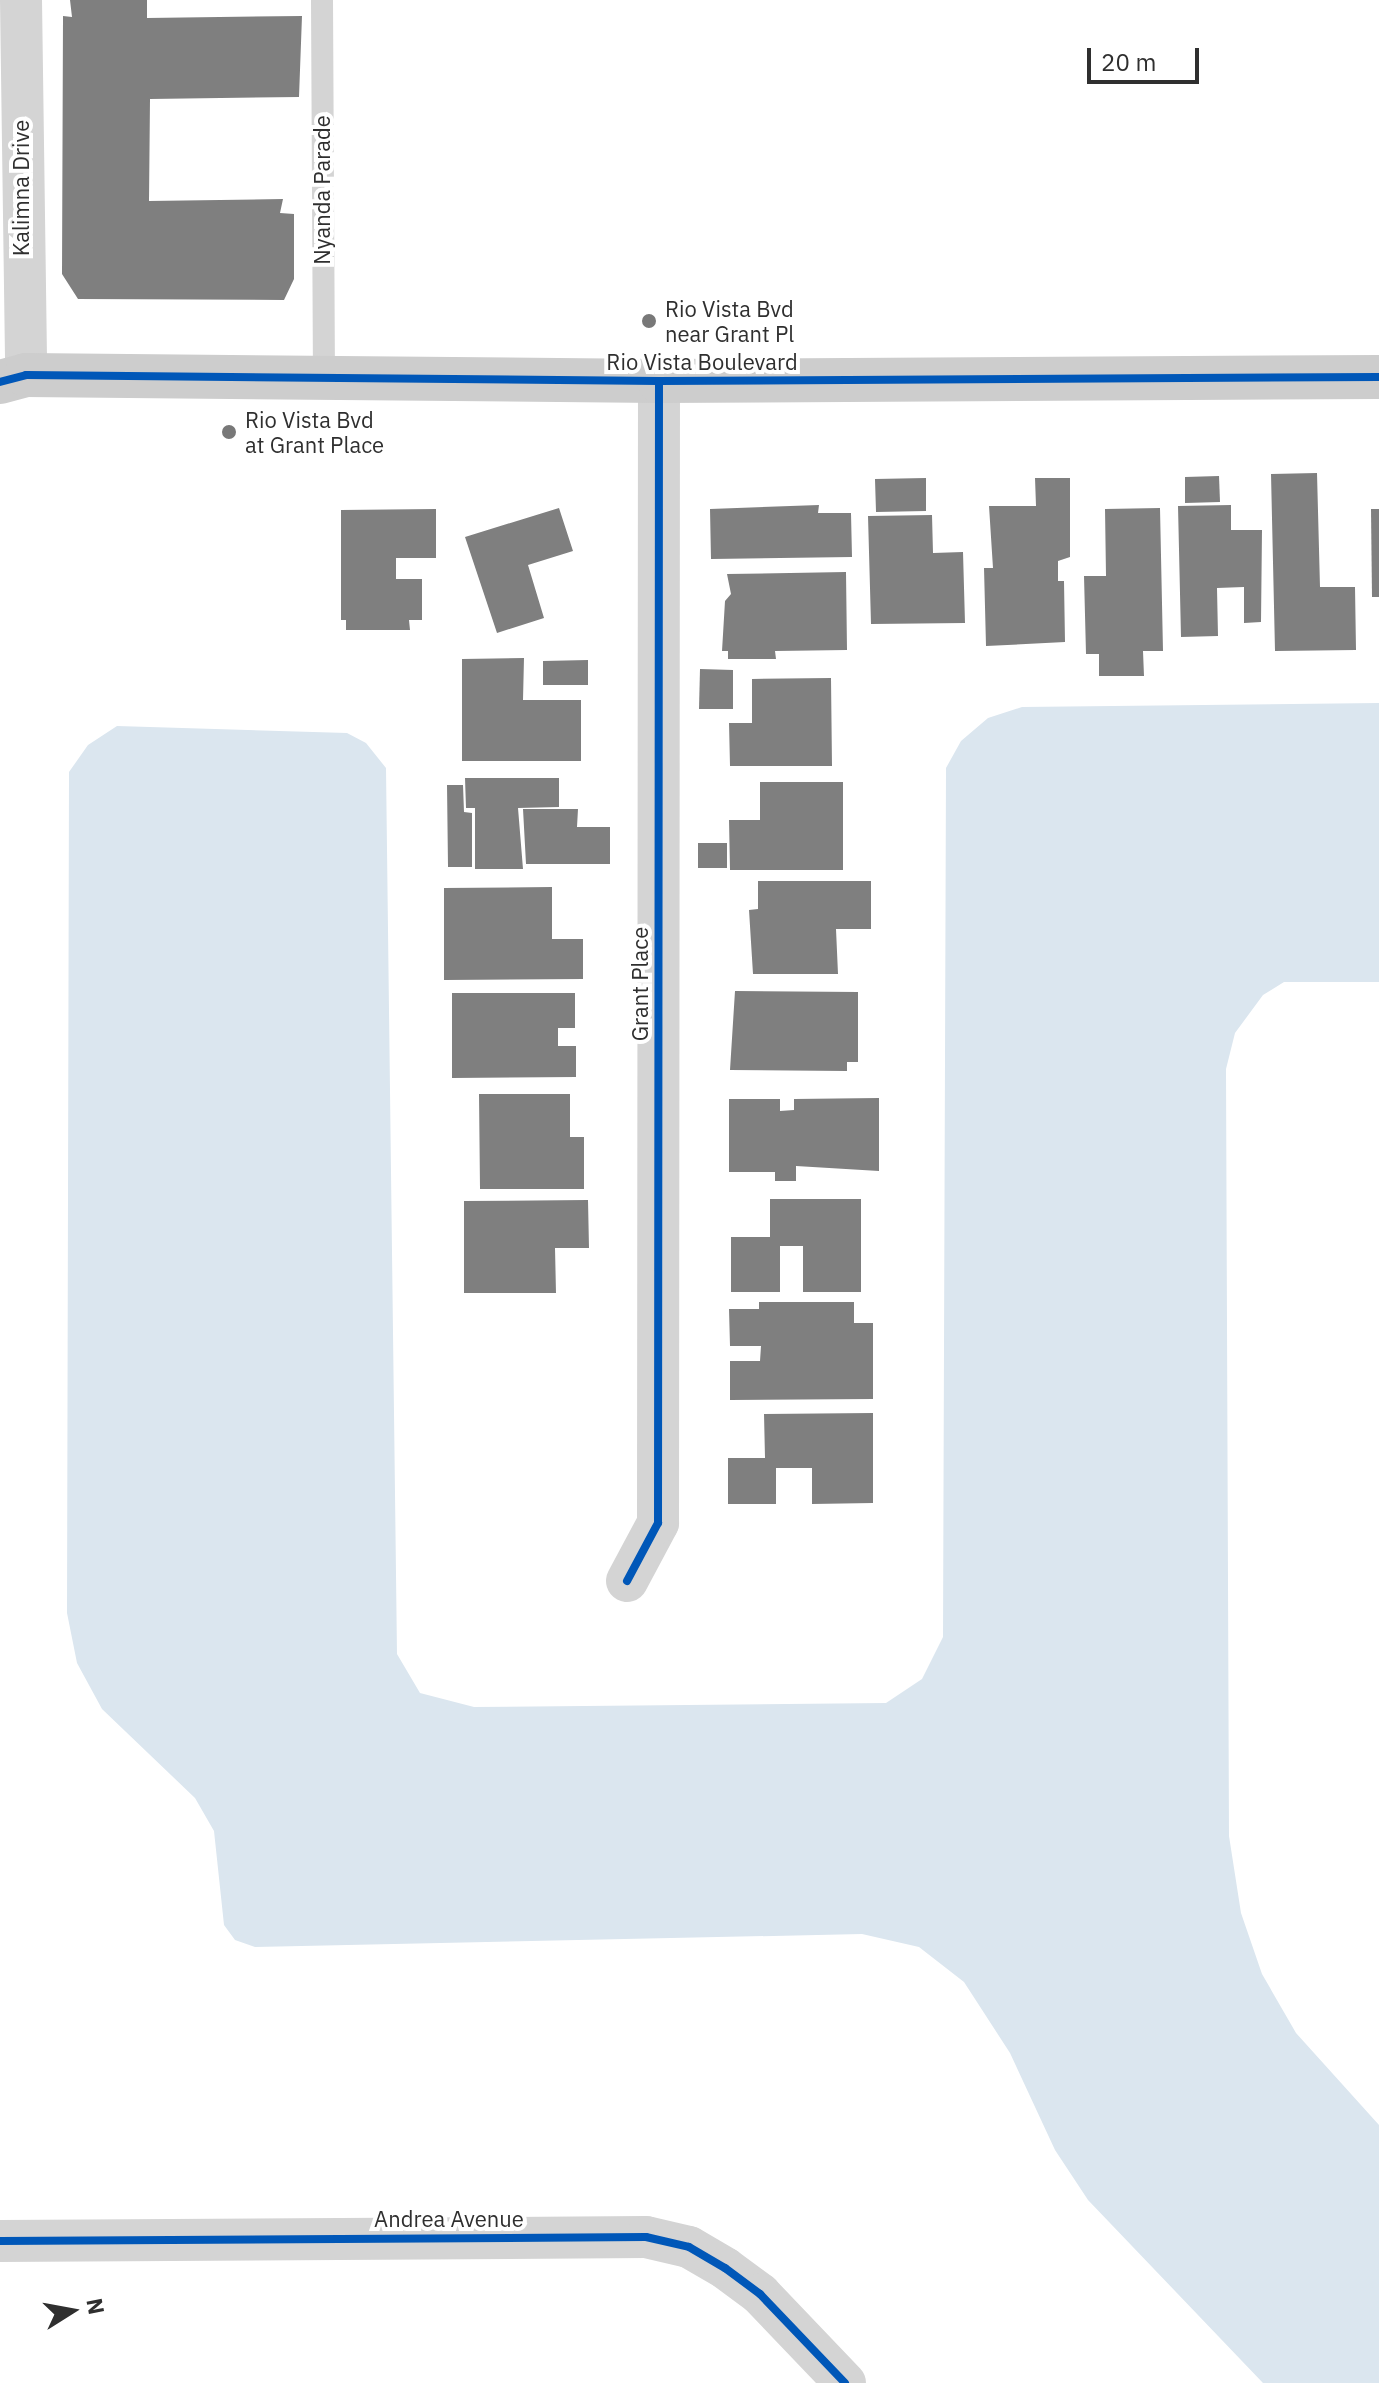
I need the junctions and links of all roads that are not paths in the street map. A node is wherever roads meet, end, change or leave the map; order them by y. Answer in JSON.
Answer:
{"nodes":[{"id":1,"x":21,"y":0,"type":"edge"},
{"id":2,"x":322,"y":0,"type":"edge"},
{"id":3,"x":9,"y":374,"type":"edge"},
{"id":4,"x":1379,"y":377,"type":"edge"},
{"id":5,"x":324,"y":380,"type":"junction"},
{"id":6,"x":659,"y":381,"type":"junction"},
{"id":7,"x":627,"y":1581,"type":"dead end"},
{"id":8,"x":0,"y":2241,"type":"edge"},
{"id":9,"x":845,"y":2383,"type":"edge"}],
"edges":[{"from":1,"to":3,"type":"street","name":"Kalimna Drive"},
{"from":2,"to":5,"type":"lane","name":"Nyanda Parade"},
{"from":3,"to":5,"type":"street","name":"Rio Vista Boulevard"},
{"from":4,"to":6,"type":"street","name":"Rio Vista Boulevard"},
{"from":5,"to":6,"type":"street","name":"Rio Vista Boulevard"},
{"from":6,"to":7,"type":"street","name":"Grant Place"},
{"from":8,"to":9,"type":"street","name":"Andrea Avenue"}]}
